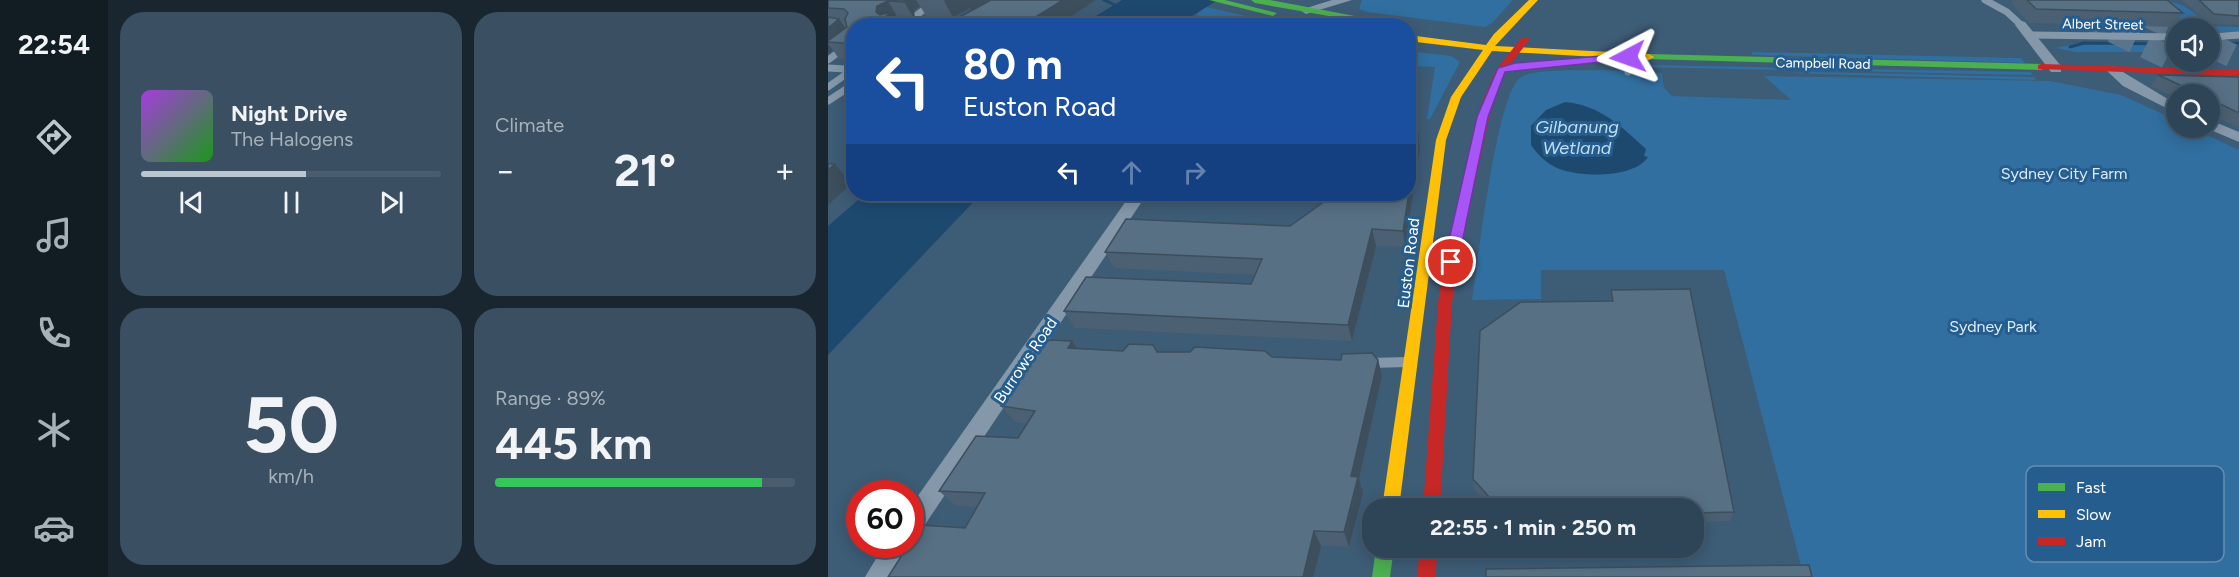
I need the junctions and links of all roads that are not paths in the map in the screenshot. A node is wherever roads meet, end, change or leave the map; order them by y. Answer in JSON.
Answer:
{"nodes":[{"id":1,"x":938,"y":0,"type":"edge"},
{"id":2,"x":1255,"y":0,"type":"edge"},
{"id":3,"x":1345,"y":0,"type":"edge"},
{"id":4,"x":1526,"y":0,"type":"edge"},
{"id":5,"x":1533,"y":0,"type":"edge"},
{"id":6,"x":1985,"y":0,"type":"edge"},
{"id":7,"x":1219,"y":1,"type":"edge"},
{"id":8,"x":1548,"y":4,"type":"dead end"},
{"id":9,"x":918,"y":14,"type":"dead end"},
{"id":10,"x":1516,"y":16,"type":"junction"},
{"id":11,"x":1302,"y":18,"type":"edge"},
{"id":12,"x":1304,"y":18,"type":"edge"},
{"id":13,"x":1309,"y":18,"type":"edge"},
{"id":14,"x":1356,"y":18,"type":"edge"},
{"id":15,"x":1416,"y":28,"type":"edge"},
{"id":16,"x":1530,"y":29,"type":"junction"},
{"id":17,"x":2024,"y":30,"type":"junction"},
{"id":18,"x":1416,"y":33,"type":"edge"},
{"id":19,"x":2239,"y":36,"type":"edge"},
{"id":20,"x":2166,"y":37,"type":"edge"},
{"id":21,"x":2220,"y":37,"type":"edge"},
{"id":22,"x":1416,"y":38,"type":"edge"},
{"id":23,"x":1493,"y":42,"type":"junction"},
{"id":24,"x":846,"y":47,"type":"edge"},
{"id":25,"x":1517,"y":50,"type":"junction"},
{"id":26,"x":2044,"y":54,"type":"junction"},
{"id":27,"x":1622,"y":56,"type":"junction"},
{"id":28,"x":2166,"y":58,"type":"edge"},
{"id":29,"x":2220,"y":59,"type":"edge"},
{"id":30,"x":828,"y":60,"type":"edge"},
{"id":31,"x":2239,"y":60,"type":"edge"},
{"id":32,"x":828,"y":68,"type":"edge"},
{"id":33,"x":2056,"y":69,"type":"junction"},
{"id":34,"x":1501,"y":70,"type":"junction"},
{"id":35,"x":2113,"y":70,"type":"junction"},
{"id":36,"x":1628,"y":72,"type":"dead end"},
{"id":37,"x":2239,"y":73,"type":"edge"},
{"id":38,"x":828,"y":87,"type":"edge"},
{"id":39,"x":846,"y":89,"type":"edge"},
{"id":40,"x":828,"y":100,"type":"edge"},
{"id":41,"x":2166,"y":104,"type":"edge"},
{"id":42,"x":2220,"y":129,"type":"edge"},
{"id":43,"x":2239,"y":138,"type":"edge"},
{"id":44,"x":1135,"y":201,"type":"edge"},
{"id":45,"x":1412,"y":362,"type":"junction"},
{"id":46,"x":1356,"y":363,"type":"edge"},
{"id":47,"x":1392,"y":498,"type":"edge"},
{"id":48,"x":1432,"y":498,"type":"edge"},
{"id":49,"x":924,"y":508,"type":"edge"},
{"id":50,"x":889,"y":558,"type":"edge"},
{"id":51,"x":1384,"y":558,"type":"edge"},
{"id":52,"x":1428,"y":558,"type":"edge"},
{"id":53,"x":877,"y":577,"type":"edge"},
{"id":54,"x":1381,"y":577,"type":"edge"},
{"id":55,"x":1426,"y":577,"type":"edge"}],
"edges":[{"from":1,"to":9,"type":"lane"},
{"from":2,"to":12,"type":"main road","name":"Campbell Road"},
{"from":3,"to":13,"type":"street"},
{"from":3,"to":14,"type":"street"},
{"from":4,"to":10,"type":"main road"},
{"from":5,"to":10,"type":"main road"},
{"from":6,"to":17,"type":"lane"},
{"from":7,"to":11,"type":"main road","name":"Campbell Road"},
{"from":8,"to":16,"type":"main road"},
{"from":10,"to":23,"type":"main road","name":"Euston Road"},
{"from":15,"to":23,"type":"main road","name":"Campbell Road"},
{"from":16,"to":23,"type":"main road","name":"Campbell Road"},
{"from":16,"to":25,"type":"main road"},
{"from":16,"to":26,"type":"main road","name":"Campbell Road"},
{"from":17,"to":20,"type":"lane","name":"Albert Street"},
{"from":17,"to":26,"type":"street"},
{"from":18,"to":23,"type":"main road"},
{"from":19,"to":21,"type":"lane"},
{"from":22,"to":23,"type":"main road","name":"Campbell Road"},
{"from":23,"to":25,"type":"main road","name":"Campbell Road"},
{"from":23,"to":45,"type":"main road","name":"Euston Road"},
{"from":24,"to":30,"type":"lane"},
{"from":25,"to":27,"type":"main road","name":"Campbell Road"},
{"from":25,"to":34,"type":"main road"},
{"from":26,"to":28,"type":"main road","name":"Campbell Road"},
{"from":26,"to":33,"type":"street"},
{"from":27,"to":33,"type":"main road","name":"Campbell Road"},
{"from":27,"to":34,"type":"main road"},
{"from":27,"to":36,"type":"lane"},
{"from":29,"to":31,"type":"main road"},
{"from":32,"to":38,"type":"lane"},
{"from":33,"to":35,"type":"main road","name":"Campbell Road"},
{"from":34,"to":48,"type":"main road"},
{"from":35,"to":37,"type":"main road","name":"Campbell Road"},
{"from":35,"to":41,"type":"street"},
{"from":39,"to":40,"type":"lane"},
{"from":42,"to":43,"type":"street"},
{"from":44,"to":49,"type":"street","name":"Burrows Road"},
{"from":45,"to":46,"type":"lane"},
{"from":45,"to":47,"type":"main road","name":"Euston Road"},
{"from":50,"to":53,"type":"street"},
{"from":51,"to":54,"type":"main road"},
{"from":52,"to":55,"type":"main road"}]}
